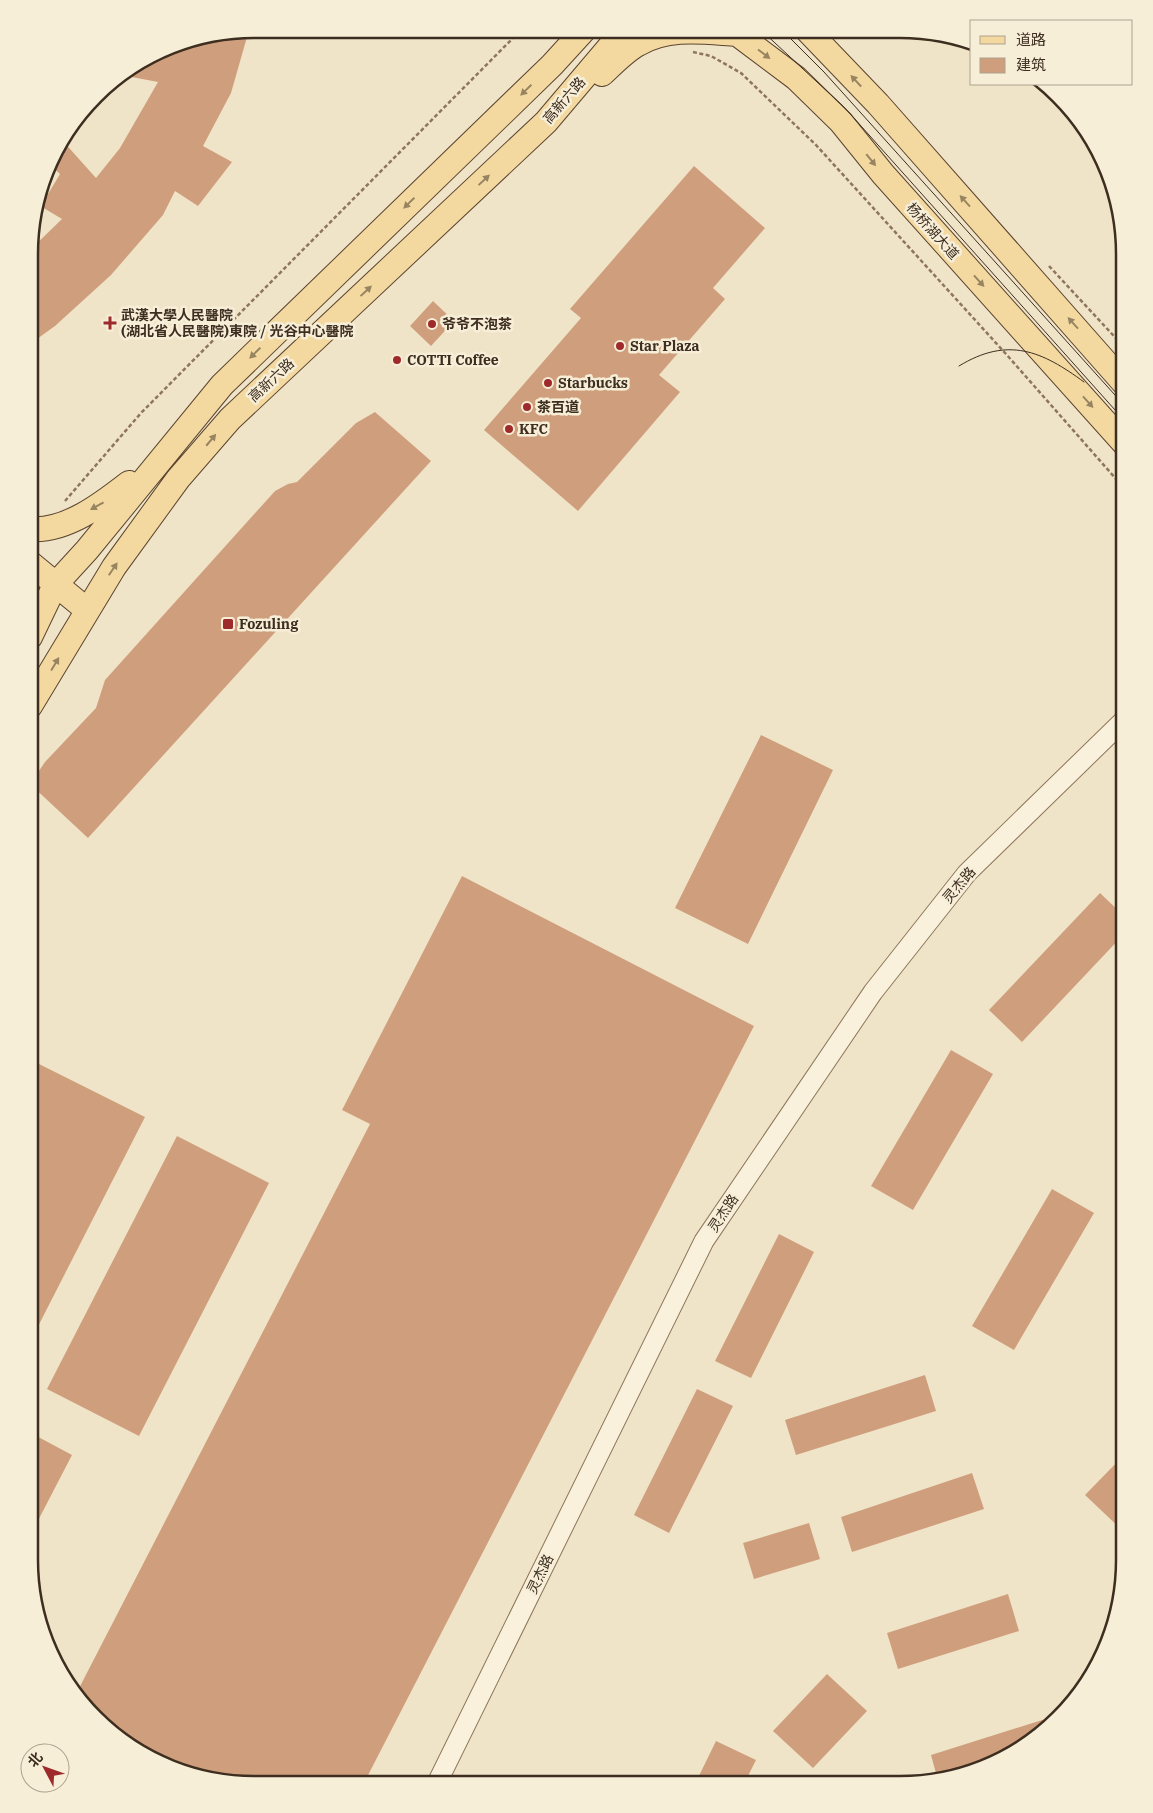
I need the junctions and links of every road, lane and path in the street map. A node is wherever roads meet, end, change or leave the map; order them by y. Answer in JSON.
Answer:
{"nodes":[{"id":1,"x":513,"y":38,"type":"edge"},
{"id":2,"x":566,"y":38,"type":"edge"},
{"id":3,"x":577,"y":38,"type":"edge"},
{"id":4,"x":617,"y":38,"type":"edge"},
{"id":5,"x":656,"y":38,"type":"edge"},
{"id":6,"x":743,"y":38,"type":"edge"},
{"id":7,"x":815,"y":38,"type":"edge"},
{"id":8,"x":687,"y":53,"type":"dead end"},
{"id":9,"x":552,"y":65,"type":"junction"},
{"id":10,"x":546,"y":122,"type":"junction"},
{"id":11,"x":1116,"y":374,"type":"edge"},
{"id":12,"x":1116,"y":434,"type":"edge"},
{"id":13,"x":163,"y":456,"type":"junction"},
{"id":14,"x":1116,"y":479,"type":"edge"},
{"id":15,"x":59,"y":508,"type":"dead end"},
{"id":16,"x":38,"y":530,"type":"edge"},
{"id":17,"x":38,"y":572,"type":"edge"},
{"id":18,"x":38,"y":582,"type":"edge"},
{"id":19,"x":53,"y":590,"type":"junction"},
{"id":20,"x":83,"y":617,"type":"junction"},
{"id":21,"x":38,"y":621,"type":"edge"},
{"id":22,"x":38,"y":693,"type":"edge"},
{"id":23,"x":1116,"y":728,"type":"edge"},
{"id":24,"x":440,"y":1776,"type":"edge"}],
"edges":[{"from":1,"to":15,"type":"path"},
{"from":2,"to":9,"type":"main road"},
{"from":3,"to":9,"type":"main road"},
{"from":4,"to":10,"type":"main road","name":"高新六路"},
{"from":5,"to":10,"type":"main road"},
{"from":6,"to":12,"type":"main road","name":"杨桥湖大道","one_way":true},
{"from":11,"to":7,"type":"main road","one_way":true},
{"from":8,"to":14,"type":"path"},
{"from":9,"to":13,"type":"main road","one_way":true},
{"from":20,"to":10,"type":"main road","name":"高新六路","one_way":true},
{"from":13,"to":16,"type":"main road","one_way":true},
{"from":13,"to":19,"type":"main road"},
{"from":17,"to":19,"type":"main road"},
{"from":18,"to":19,"type":"main road"},
{"from":19,"to":20,"type":"main road"},
{"from":19,"to":21,"type":"main road"},
{"from":22,"to":20,"type":"main road","name":"高新六路","one_way":true},
{"from":23,"to":24,"type":"street","name":"灵杰路"}]}
